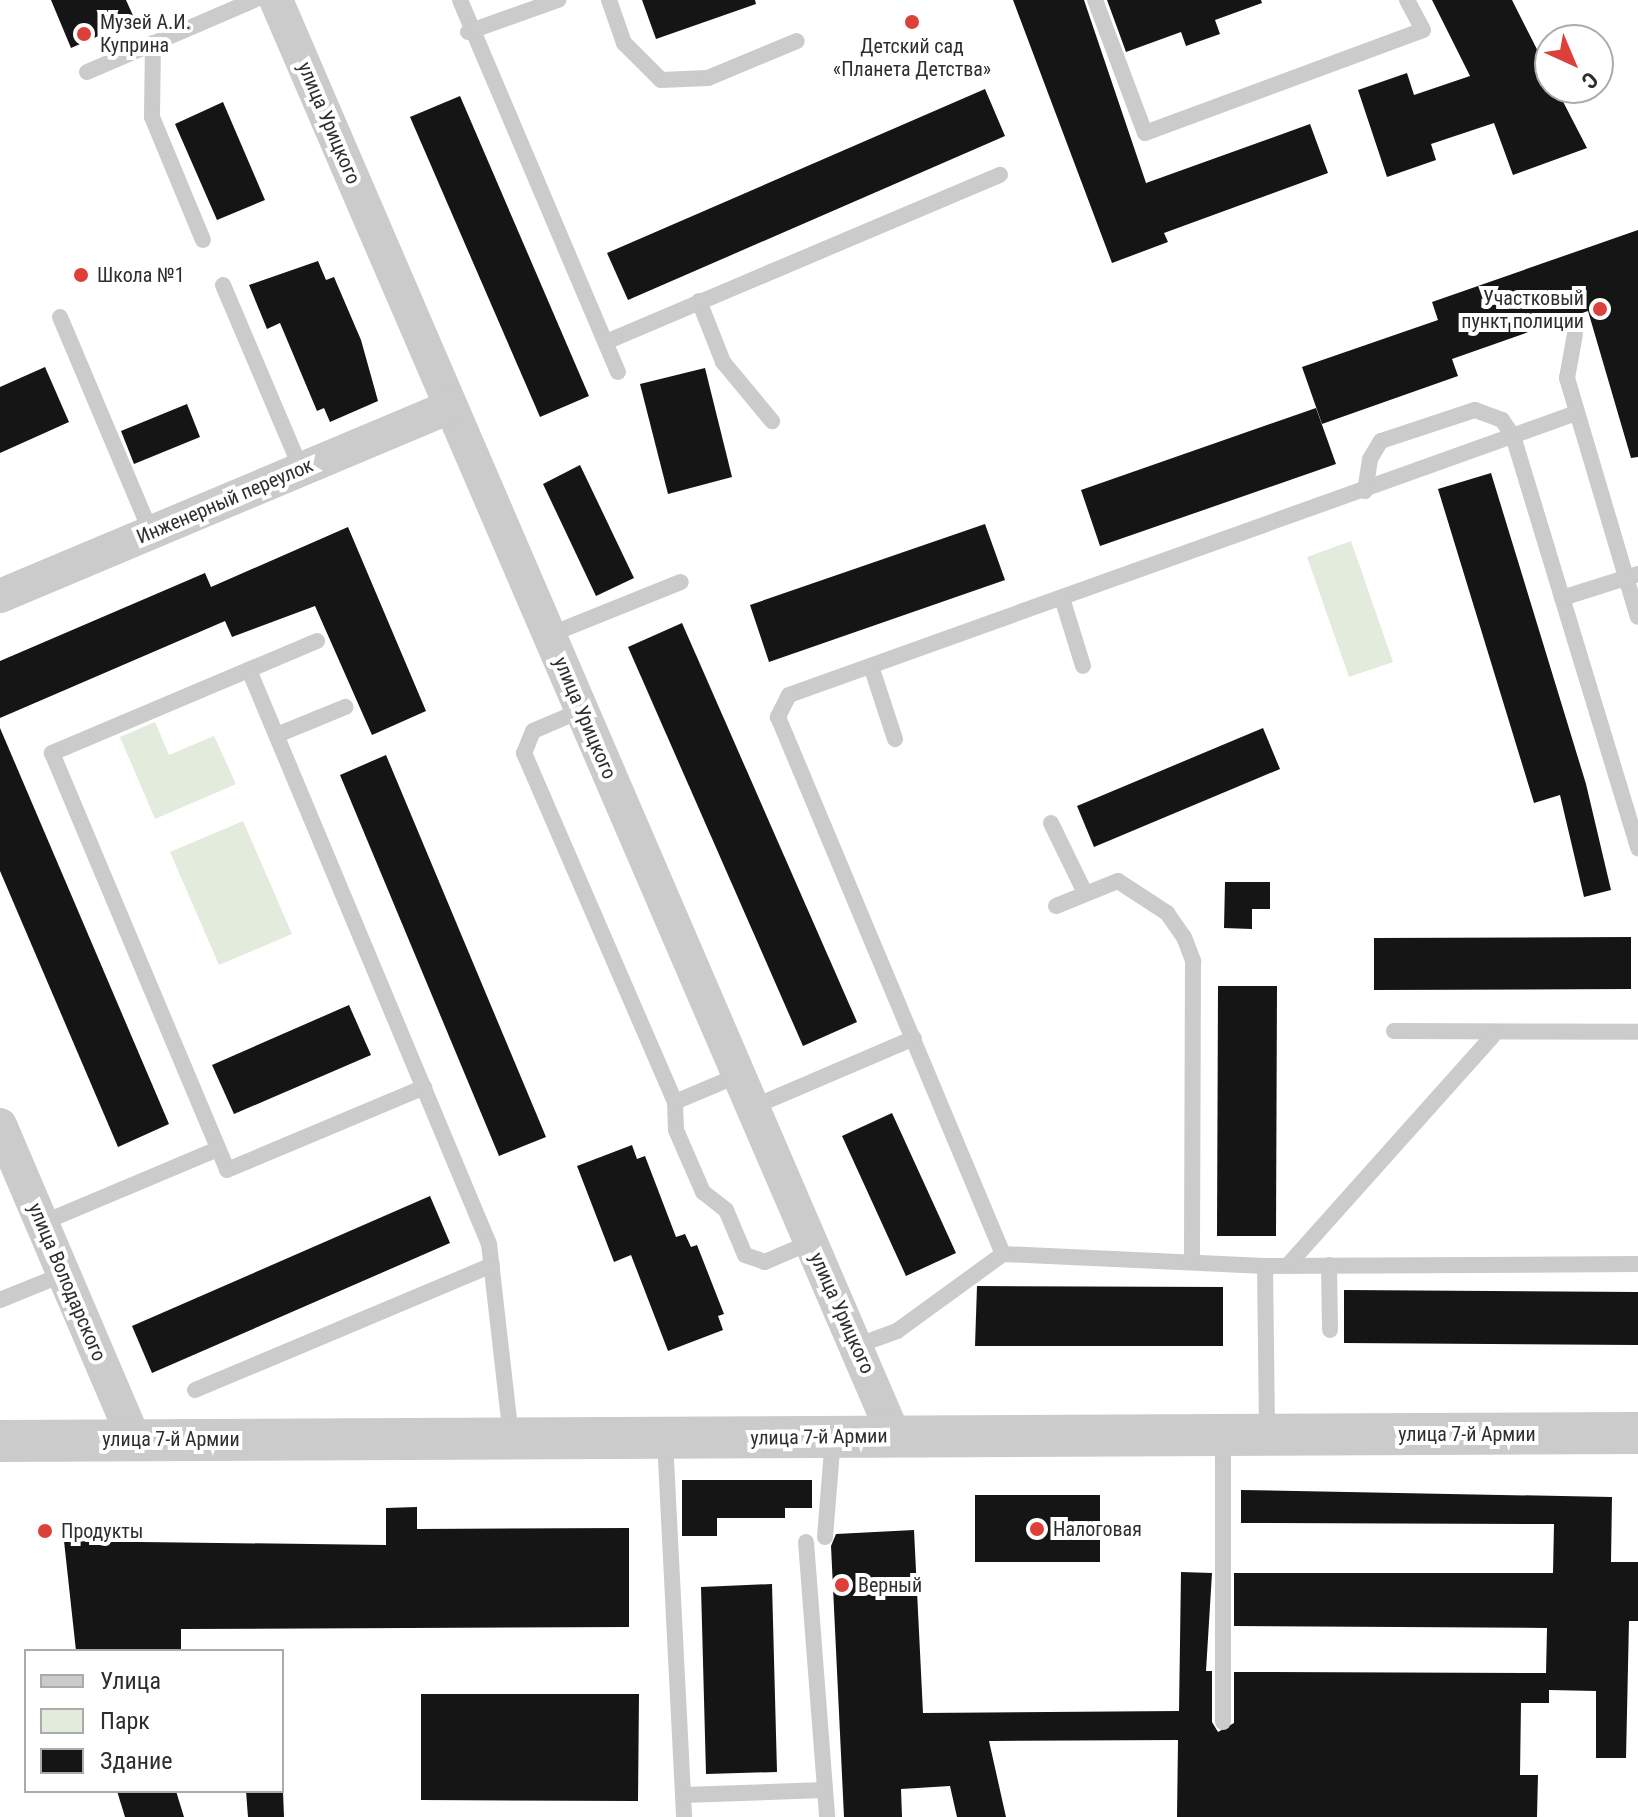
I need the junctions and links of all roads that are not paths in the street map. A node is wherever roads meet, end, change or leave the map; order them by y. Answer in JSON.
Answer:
{"nodes":[{"id":1,"x":254,"y":0,"type":"edge"},
{"id":2,"x":276,"y":0,"type":"edge"},
{"id":3,"x":460,"y":0,"type":"edge"},
{"id":4,"x":558,"y":0,"type":"edge"},
{"id":5,"x":609,"y":0,"type":"edge"},
{"id":6,"x":1095,"y":0,"type":"edge"},
{"id":7,"x":1407,"y":0,"type":"edge"},
{"id":8,"x":468,"y":32,"type":"junction"},
{"id":9,"x":797,"y":41,"type":"dead end"},
{"id":10,"x":153,"y":43,"type":"junction"},
{"id":11,"x":87,"y":72,"type":"dead end"},
{"id":12,"x":1000,"y":175,"type":"dead end"},
{"id":13,"x":203,"y":240,"type":"dead end"},
{"id":14,"x":223,"y":285,"type":"dead end"},
{"id":15,"x":699,"y":301,"type":"junction"},
{"id":16,"x":60,"y":317,"type":"dead end"},
{"id":17,"x":1575,"y":334,"type":"dead end"},
{"id":18,"x":606,"y":342,"type":"junction"},
{"id":19,"x":618,"y":372,"type":"dead end"},
{"id":20,"x":451,"y":406,"type":"junction"},
{"id":21,"x":1576,"y":413,"type":"junction"},
{"id":22,"x":772,"y":421,"type":"dead end"},
{"id":23,"x":1513,"y":436,"type":"junction"},
{"id":24,"x":301,"y":469,"type":"junction"},
{"id":25,"x":1365,"y":491,"type":"junction"},
{"id":26,"x":151,"y":532,"type":"junction"},
{"id":27,"x":1632,"y":575,"type":"edge"},
{"id":28,"x":681,"y":582,"type":"dead end"},
{"id":29,"x":0,"y":596,"type":"edge"},
{"id":30,"x":1062,"y":598,"type":"junction"},
{"id":31,"x":1562,"y":598,"type":"junction"},
{"id":32,"x":1638,"y":617,"type":"edge"},
{"id":33,"x":549,"y":635,"type":"junction"},
{"id":34,"x":317,"y":641,"type":"dead end"},
{"id":35,"x":871,"y":666,"type":"junction"},
{"id":36,"x":1083,"y":666,"type":"dead end"},
{"id":37,"x":249,"y":670,"type":"junction"},
{"id":38,"x":345,"y":707,"type":"dead end"},
{"id":39,"x":582,"y":710,"type":"junction"},
{"id":40,"x":277,"y":735,"type":"junction"},
{"id":41,"x":895,"y":739,"type":"dead end"},
{"id":42,"x":1051,"y":823,"type":"dead end"},
{"id":43,"x":1638,"y":848,"type":"edge"},
{"id":44,"x":1084,"y":891,"type":"junction"},
{"id":45,"x":1056,"y":906,"type":"dead end"},
{"id":46,"x":1394,"y":1031,"type":"dead end"},
{"id":47,"x":1638,"y":1032,"type":"edge"},
{"id":48,"x":1493,"y":1036,"type":"junction"},
{"id":49,"x":914,"y":1038,"type":"junction"},
{"id":50,"x":739,"y":1075,"type":"junction"},
{"id":51,"x":424,"y":1087,"type":"junction"},
{"id":52,"x":675,"y":1102,"type":"junction"},
{"id":53,"x":753,"y":1107,"type":"junction"},
{"id":54,"x":2,"y":1132,"type":"edge"},
{"id":55,"x":218,"y":1149,"type":"junction"},
{"id":56,"x":42,"y":1223,"type":"junction"},
{"id":57,"x":811,"y":1242,"type":"junction"},
{"id":58,"x":1003,"y":1254,"type":"junction"},
{"id":59,"x":1192,"y":1262,"type":"junction"},
{"id":60,"x":1638,"y":1264,"type":"edge"},
{"id":61,"x":492,"y":1265,"type":"junction"},
{"id":62,"x":1288,"y":1265,"type":"junction"},
{"id":63,"x":1329,"y":1265,"type":"junction"},
{"id":64,"x":1265,"y":1266,"type":"junction"},
{"id":65,"x":64,"y":1274,"type":"junction"},
{"id":66,"x":0,"y":1300,"type":"edge"},
{"id":67,"x":1330,"y":1330,"type":"dead end"},
{"id":68,"x":856,"y":1346,"type":"junction"},
{"id":69,"x":195,"y":1390,"type":"dead end"},
{"id":70,"x":1638,"y":1433,"type":"edge"},
{"id":71,"x":1223,"y":1435,"type":"junction"},
{"id":72,"x":1267,"y":1435,"type":"junction"},
{"id":73,"x":833,"y":1436,"type":"junction"},
{"id":74,"x":894,"y":1436,"type":"junction"},
{"id":75,"x":665,"y":1438,"type":"junction"},
{"id":76,"x":134,"y":1439,"type":"junction"},
{"id":77,"x":511,"y":1440,"type":"junction"},
{"id":78,"x":0,"y":1441,"type":"edge"},
{"id":79,"x":825,"y":1537,"type":"dead end"},
{"id":80,"x":806,"y":1542,"type":"dead end"},
{"id":81,"x":1223,"y":1722,"type":"dead end"},
{"id":82,"x":824,"y":1790,"type":"junction"},
{"id":83,"x":683,"y":1795,"type":"junction"},
{"id":84,"x":684,"y":1817,"type":"edge"},
{"id":85,"x":827,"y":1817,"type":"edge"}],
"edges":[{"from":1,"to":10,"type":"lane"},
{"from":2,"to":20,"type":"street","name":"улица Урицкого"},
{"from":3,"to":8,"type":"lane"},
{"from":4,"to":8,"type":"lane"},
{"from":5,"to":9,"type":"lane"},
{"from":6,"to":7,"type":"lane"},
{"from":8,"to":18,"type":"lane"},
{"from":10,"to":11,"type":"lane"},
{"from":10,"to":13,"type":"lane"},
{"from":12,"to":15,"type":"lane"},
{"from":14,"to":24,"type":"lane"},
{"from":15,"to":18,"type":"lane"},
{"from":15,"to":22,"type":"lane"},
{"from":16,"to":26,"type":"lane"},
{"from":17,"to":21,"type":"lane"},
{"from":18,"to":19,"type":"lane"},
{"from":20,"to":24,"type":"street","name":"Инженерный переулок"},
{"from":20,"to":33,"type":"street","name":"улица Урицкого"},
{"from":21,"to":23,"type":"lane"},
{"from":21,"to":27,"type":"lane"},
{"from":23,"to":25,"type":"lane"},
{"from":23,"to":25,"type":"lane"},
{"from":23,"to":31,"type":"lane"},
{"from":24,"to":26,"type":"street","name":"Инженерный переулок"},
{"from":25,"to":30,"type":"lane"},
{"from":26,"to":29,"type":"street","name":"Инженерный переулок"},
{"from":27,"to":31,"type":"lane"},
{"from":27,"to":32,"type":"lane"},
{"from":28,"to":33,"type":"lane"},
{"from":30,"to":35,"type":"lane"},
{"from":30,"to":36,"type":"lane"},
{"from":31,"to":43,"type":"lane"},
{"from":33,"to":39,"type":"street","name":"улица Урицкого"},
{"from":34,"to":37,"type":"lane"},
{"from":35,"to":41,"type":"lane"},
{"from":35,"to":49,"type":"lane"},
{"from":37,"to":40,"type":"lane"},
{"from":37,"to":55,"type":"lane"},
{"from":38,"to":40,"type":"lane"},
{"from":39,"to":50,"type":"street","name":"улица Урицкого"},
{"from":39,"to":52,"type":"lane"},
{"from":40,"to":51,"type":"lane"},
{"from":42,"to":44,"type":"lane"},
{"from":44,"to":45,"type":"lane"},
{"from":44,"to":59,"type":"lane"},
{"from":46,"to":48,"type":"lane"},
{"from":47,"to":48,"type":"lane"},
{"from":48,"to":62,"type":"lane"},
{"from":49,"to":53,"type":"lane"},
{"from":49,"to":58,"type":"lane"},
{"from":50,"to":52,"type":"lane"},
{"from":50,"to":53,"type":"street","name":"улица Урицкого"},
{"from":51,"to":55,"type":"lane"},
{"from":51,"to":61,"type":"lane"},
{"from":52,"to":57,"type":"lane"},
{"from":53,"to":57,"type":"street","name":"улица Урицкого"},
{"from":54,"to":56,"type":"street","name":"улица Володарского"},
{"from":55,"to":56,"type":"lane"},
{"from":56,"to":65,"type":"street","name":"улица Володарского"},
{"from":57,"to":68,"type":"street","name":"улица Урицкого"},
{"from":58,"to":59,"type":"lane"},
{"from":58,"to":68,"type":"lane"},
{"from":59,"to":64,"type":"lane"},
{"from":60,"to":63,"type":"lane"},
{"from":61,"to":69,"type":"lane"},
{"from":61,"to":77,"type":"lane"},
{"from":62,"to":63,"type":"lane"},
{"from":62,"to":64,"type":"lane"},
{"from":63,"to":67,"type":"lane"},
{"from":64,"to":72,"type":"lane"},
{"from":65,"to":66,"type":"lane"},
{"from":65,"to":76,"type":"street","name":"улица Володарского"},
{"from":68,"to":74,"type":"street","name":"улица Урицкого"},
{"from":70,"to":72,"type":"street","name":"улица 7-й Армии"},
{"from":71,"to":72,"type":"street","name":"улица 7-й Армии"},
{"from":71,"to":74,"type":"street","name":"улица 7-й Армии"},
{"from":71,"to":81,"type":"lane"},
{"from":73,"to":74,"type":"street","name":"улица 7-й Армии"},
{"from":73,"to":75,"type":"street","name":"улица 7-й Армии"},
{"from":73,"to":79,"type":"lane"},
{"from":75,"to":77,"type":"street","name":"улица 7-й Армии"},
{"from":75,"to":83,"type":"lane"},
{"from":76,"to":77,"type":"street","name":"улица 7-й Армии"},
{"from":76,"to":78,"type":"street","name":"улица 7-й Армии"},
{"from":80,"to":82,"type":"lane"},
{"from":82,"to":83,"type":"lane"},
{"from":82,"to":85,"type":"lane"},
{"from":83,"to":84,"type":"lane"}]}
